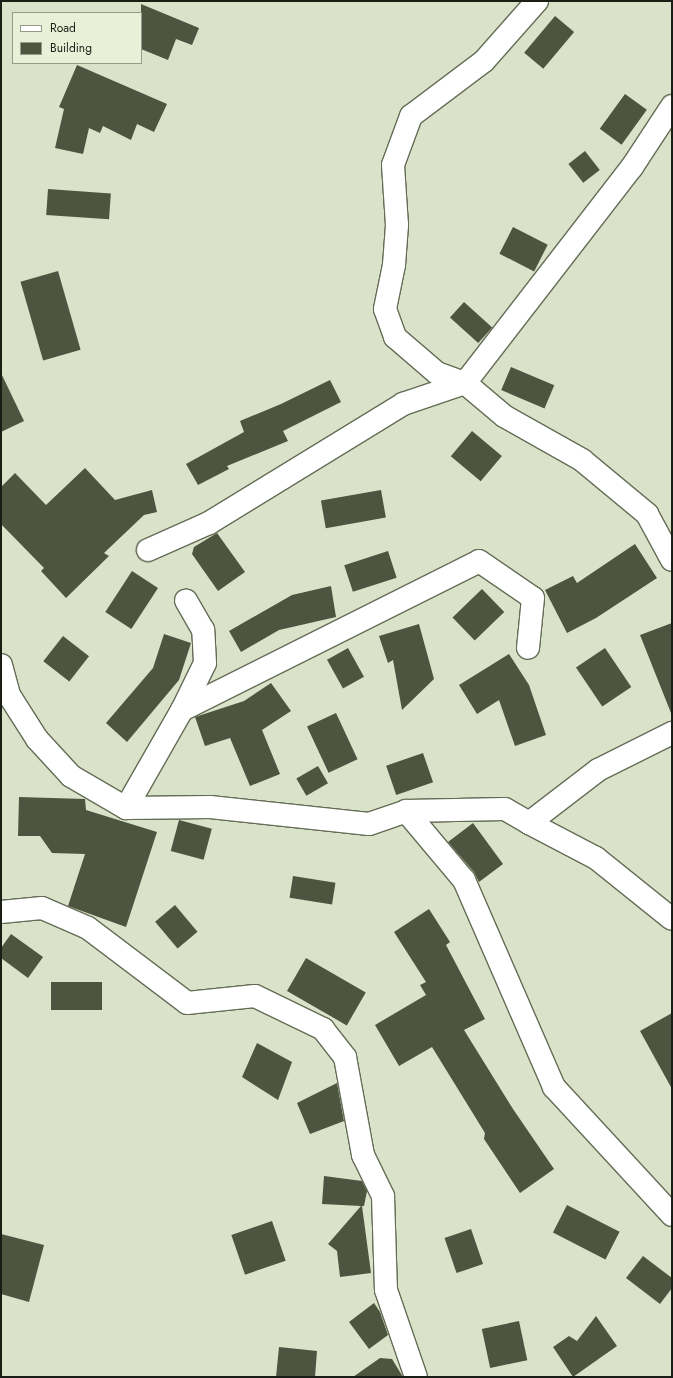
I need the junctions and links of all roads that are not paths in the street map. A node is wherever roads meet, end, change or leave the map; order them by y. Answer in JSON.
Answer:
{"nodes":[{"id":1,"x":537,"y":1,"type":"edge"},
{"id":2,"x":672,"y":106,"type":"edge"},
{"id":3,"x":465,"y":383,"type":"junction"},
{"id":4,"x":148,"y":550,"type":"dead end"},
{"id":5,"x":672,"y":560,"type":"edge"},
{"id":6,"x":186,"y":601,"type":"dead end"},
{"id":7,"x":528,"y":648,"type":"dead end"},
{"id":8,"x":1,"y":665,"type":"edge"},
{"id":9,"x":182,"y":710,"type":"junction"},
{"id":10,"x":672,"y":733,"type":"edge"},
{"id":11,"x":126,"y":808,"type":"junction"},
{"id":12,"x":406,"y":811,"type":"junction"},
{"id":13,"x":529,"y":823,"type":"junction"},
{"id":14,"x":1,"y":912,"type":"edge"},
{"id":15,"x":672,"y":919,"type":"edge"},
{"id":16,"x":672,"y":1215,"type":"edge"},
{"id":17,"x":416,"y":1377,"type":"edge"}],
"edges":[{"from":1,"to":3,"type":"street"},
{"from":2,"to":3,"type":"street"},
{"from":3,"to":4,"type":"street"},
{"from":3,"to":5,"type":"street"},
{"from":6,"to":9,"type":"street"},
{"from":7,"to":9,"type":"street"},
{"from":8,"to":11,"type":"street"},
{"from":9,"to":11,"type":"street"},
{"from":10,"to":13,"type":"street"},
{"from":11,"to":12,"type":"street"},
{"from":12,"to":13,"type":"street"},
{"from":12,"to":16,"type":"street"},
{"from":13,"to":15,"type":"street"},
{"from":14,"to":17,"type":"street"}]}
